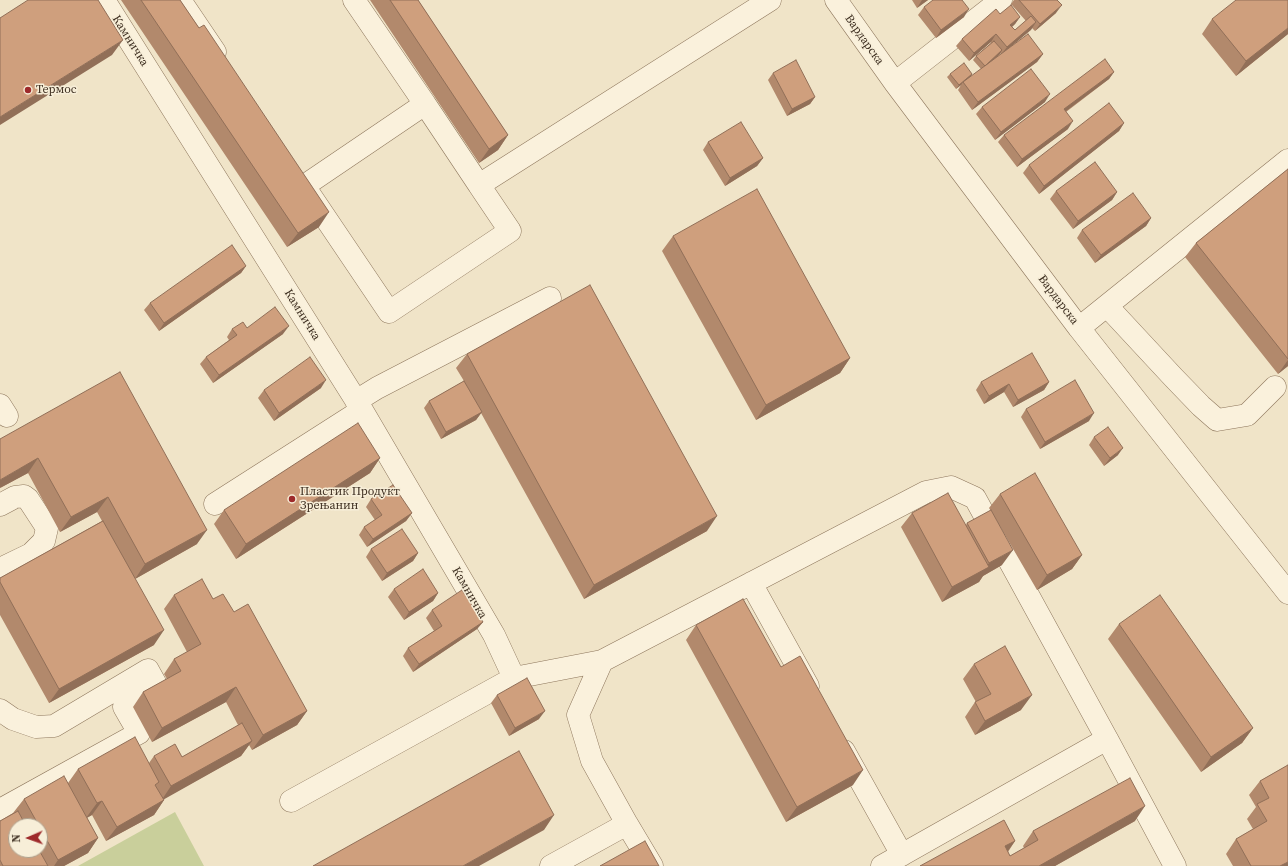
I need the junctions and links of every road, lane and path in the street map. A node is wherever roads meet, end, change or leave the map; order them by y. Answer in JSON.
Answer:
{"nodes":[{"id":1,"x":104,"y":0,"type":"edge"},
{"id":2,"x":180,"y":0,"type":"edge"},
{"id":3,"x":354,"y":0,"type":"edge"},
{"id":4,"x":770,"y":0,"type":"edge"},
{"id":5,"x":836,"y":0,"type":"edge"},
{"id":6,"x":1001,"y":0,"type":"edge"},
{"id":7,"x":225,"y":66,"type":"edge"},
{"id":8,"x":895,"y":83,"type":"junction"},
{"id":9,"x":425,"y":104,"type":"junction"},
{"id":10,"x":1288,"y":160,"type":"edge"},
{"id":11,"x":479,"y":185,"type":"junction"},
{"id":12,"x":550,"y":298,"type":"dead end"},
{"id":13,"x":1107,"y":306,"type":"junction"},
{"id":14,"x":1079,"y":328,"type":"junction"},
{"id":15,"x":1275,"y":387,"type":"dead end"},
{"id":16,"x":359,"y":406,"type":"junction"},
{"id":17,"x":215,"y":504,"type":"dead end"},
{"id":18,"x":0,"y":505,"type":"edge"},
{"id":19,"x":0,"y":569,"type":"edge"},
{"id":20,"x":751,"y":583,"type":"junction"},
{"id":21,"x":1288,"y":593,"type":"edge"},
{"id":22,"x":602,"y":661,"type":"junction"},
{"id":23,"x":514,"y":678,"type":"junction"},
{"id":24,"x":817,"y":701,"type":"edge"},
{"id":25,"x":0,"y":710,"type":"edge"},
{"id":26,"x":836,"y":736,"type":"edge"},
{"id":27,"x":1107,"y":739,"type":"junction"},
{"id":28,"x":291,"y":801,"type":"dead end"},
{"id":29,"x":0,"y":810,"type":"edge"},
{"id":30,"x":626,"y":824,"type":"junction"},
{"id":31,"x":902,"y":855,"type":"junction"},
{"id":32,"x":1166,"y":863,"type":"edge"},
{"id":33,"x":551,"y":866,"type":"edge"},
{"id":34,"x":652,"y":866,"type":"edge"},
{"id":35,"x":882,"y":866,"type":"edge"}],
"edges":[{"from":1,"to":16,"type":"street","name":"Камничка"},
{"from":2,"to":7,"type":"street"},
{"from":3,"to":9,"type":"street"},
{"from":4,"to":11,"type":"street"},
{"from":5,"to":8,"type":"street","name":"Вардарска"},
{"from":6,"to":8,"type":"street"},
{"from":8,"to":14,"type":"street","name":"Вардарска"},
{"from":9,"to":11,"type":"street"},
{"from":9,"to":11,"type":"street"},
{"from":10,"to":13,"type":"street"},
{"from":12,"to":16,"type":"street"},
{"from":13,"to":14,"type":"street"},
{"from":13,"to":15,"type":"street"},
{"from":14,"to":21,"type":"street","name":"Вардарска"},
{"from":16,"to":17,"type":"street"},
{"from":16,"to":23,"type":"street","name":"Камничка"},
{"from":18,"to":19,"type":"street"},
{"from":20,"to":22,"type":"street"},
{"from":20,"to":24,"type":"street"},
{"from":20,"to":27,"type":"street"},
{"from":22,"to":23,"type":"street"},
{"from":22,"to":30,"type":"street"},
{"from":23,"to":28,"type":"street"},
{"from":25,"to":29,"type":"street"},
{"from":26,"to":31,"type":"street"},
{"from":27,"to":31,"type":"street"},
{"from":27,"to":32,"type":"street"},
{"from":30,"to":33,"type":"street"},
{"from":30,"to":34,"type":"street"},
{"from":31,"to":35,"type":"street"}]}
